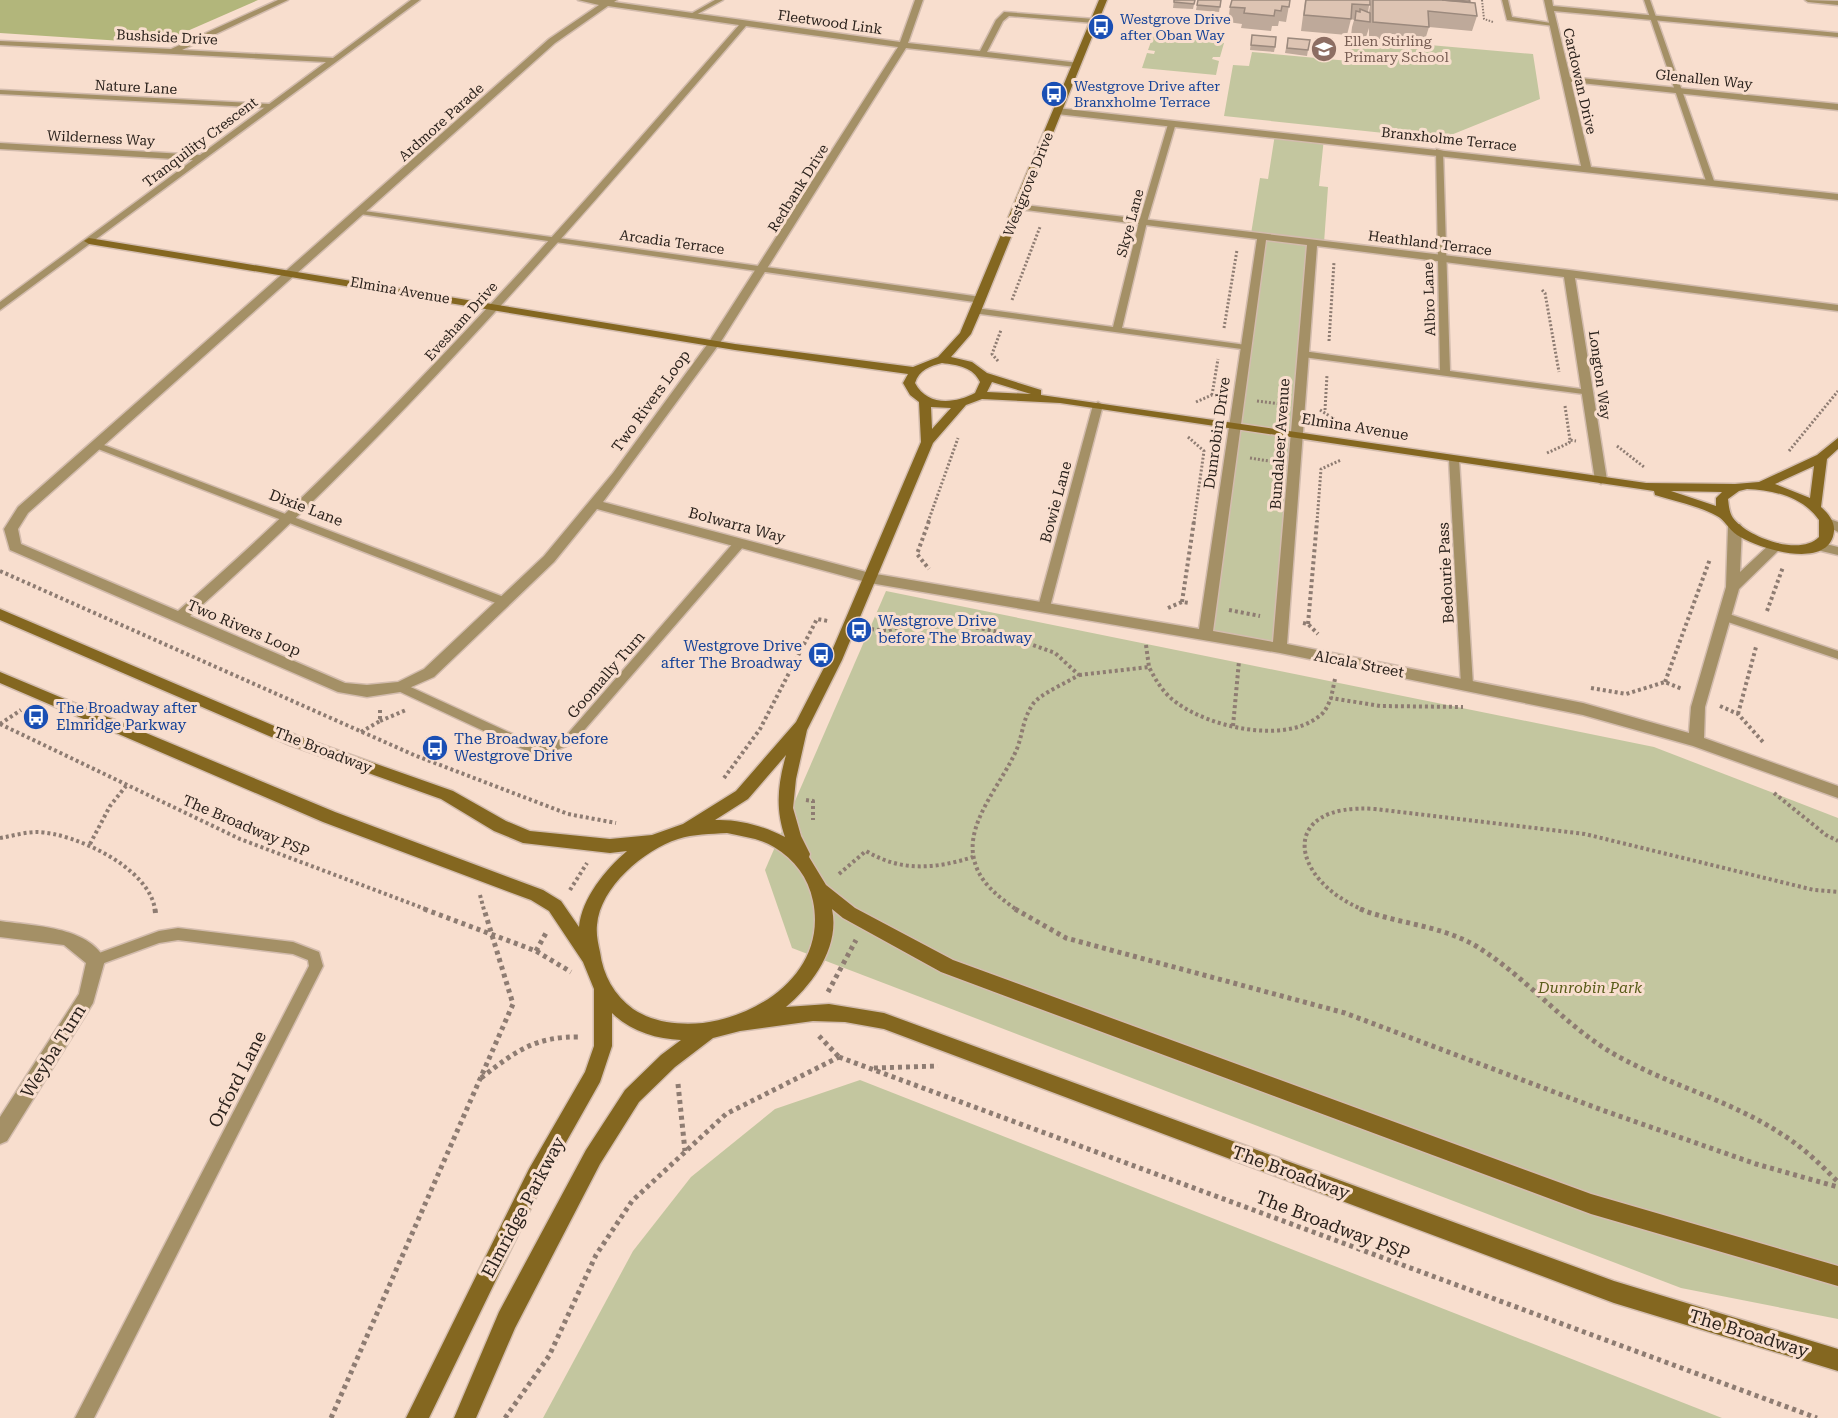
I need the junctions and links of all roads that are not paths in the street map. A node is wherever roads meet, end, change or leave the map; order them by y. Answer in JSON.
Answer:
{"nodes":[{"id":1,"x":284,"y":0,"type":"edge"},
{"id":2,"x":416,"y":0,"type":"edge"},
{"id":3,"x":582,"y":0,"type":"edge"},
{"id":4,"x":720,"y":0,"type":"edge"},
{"id":5,"x":919,"y":0,"type":"edge"},
{"id":6,"x":1103,"y":0,"type":"edge"},
{"id":7,"x":1505,"y":0,"type":"edge"},
{"id":8,"x":1647,"y":0,"type":"edge"},
{"id":9,"x":1808,"y":0,"type":"edge"},
{"id":10,"x":610,"y":2,"type":"edge"},
{"id":11,"x":1838,"y":3,"type":"edge"},
{"id":12,"x":1549,"y":4,"type":"edge"},
{"id":13,"x":690,"y":16,"type":"junction"},
{"id":14,"x":1653,"y":18,"type":"junction"},
{"id":15,"x":1094,"y":21,"type":"junction"},
{"id":16,"x":744,"y":24,"type":"junction"},
{"id":17,"x":1554,"y":24,"type":"junction"},
{"id":18,"x":1838,"y":35,"type":"edge"},
{"id":19,"x":0,"y":42,"type":"edge"},
{"id":20,"x":903,"y":46,"type":"junction"},
{"id":21,"x":174,"y":51,"type":"junction"},
{"id":22,"x":982,"y":55,"type":"junction"},
{"id":23,"x":332,"y":60,"type":"junction"},
{"id":24,"x":1076,"y":65,"type":"junction"},
{"id":25,"x":1566,"y":80,"type":"junction"},
{"id":26,"x":1679,"y":90,"type":"junction"},
{"id":27,"x":0,"y":92,"type":"edge"},
{"id":28,"x":270,"y":106,"type":"junction"},
{"id":29,"x":1838,"y":107,"type":"edge"},
{"id":30,"x":1057,"y":111,"type":"junction"},
{"id":31,"x":1172,"y":123,"type":"junction"},
{"id":32,"x":0,"y":146,"type":"edge"},
{"id":33,"x":1439,"y":152,"type":"junction"},
{"id":34,"x":201,"y":158,"type":"junction"},
{"id":35,"x":1586,"y":167,"type":"junction"},
{"id":36,"x":1710,"y":181,"type":"junction"},
{"id":37,"x":1838,"y":196,"type":"edge"},
{"id":38,"x":1018,"y":206,"type":"junction"},
{"id":39,"x":360,"y":212,"type":"junction"},
{"id":40,"x":1143,"y":222,"type":"junction"},
{"id":41,"x":1262,"y":236,"type":"junction"},
{"id":42,"x":554,"y":239,"type":"junction"},
{"id":43,"x":89,"y":240,"type":"junction"},
{"id":44,"x":1312,"y":242,"type":"junction"},
{"id":45,"x":1442,"y":258,"type":"junction"},
{"id":46,"x":764,"y":269,"type":"junction"},
{"id":47,"x":292,"y":272,"type":"junction"},
{"id":48,"x":1569,"y":273,"type":"junction"},
{"id":49,"x":981,"y":300,"type":"junction"},
{"id":50,"x":495,"y":306,"type":"junction"},
{"id":51,"x":0,"y":307,"type":"edge"},
{"id":52,"x":1838,"y":308,"type":"edge"},
{"id":53,"x":976,"y":311,"type":"junction"},
{"id":54,"x":1117,"y":330,"type":"junction"},
{"id":55,"x":965,"y":334,"type":"junction"},
{"id":56,"x":714,"y":343,"type":"junction"},
{"id":57,"x":1246,"y":348,"type":"junction"},
{"id":58,"x":1303,"y":354,"type":"junction"},
{"id":59,"x":942,"y":360,"type":"junction"},
{"id":60,"x":852,"y":364,"type":"junction"},
{"id":61,"x":972,"y":366,"type":"junction"},
{"id":62,"x":915,"y":370,"type":"junction"},
{"id":63,"x":1445,"y":374,"type":"junction"},
{"id":64,"x":984,"y":376,"type":"junction"},
{"id":65,"x":909,"y":383,"type":"junction"},
{"id":66,"x":1587,"y":393,"type":"junction"},
{"id":67,"x":980,"y":395,"type":"junction"},
{"id":68,"x":1060,"y":399,"type":"junction"},
{"id":69,"x":925,"y":400,"type":"junction"},
{"id":70,"x":962,"y":404,"type":"junction"},
{"id":71,"x":1098,"y":405,"type":"junction"},
{"id":72,"x":1235,"y":426,"type":"junction"},
{"id":73,"x":1297,"y":435,"type":"junction"},
{"id":74,"x":927,"y":442,"type":"junction"},
{"id":75,"x":1838,"y":442,"type":"edge"},
{"id":76,"x":96,"y":445,"type":"junction"},
{"id":77,"x":1821,"y":458,"type":"junction"},
{"id":78,"x":1454,"y":459,"type":"junction"},
{"id":79,"x":1601,"y":480,"type":"junction"},
{"id":80,"x":1761,"y":485,"type":"junction"},
{"id":81,"x":1646,"y":487,"type":"junction"},
{"id":82,"x":1734,"y":488,"type":"junction"},
{"id":83,"x":595,"y":504,"type":"junction"},
{"id":84,"x":1815,"y":507,"type":"junction"},
{"id":85,"x":1723,"y":513,"type":"junction"},
{"id":86,"x":291,"y":518,"type":"junction"},
{"id":87,"x":1833,"y":525,"type":"edge"},
{"id":88,"x":1735,"y":527,"type":"junction"},
{"id":89,"x":739,"y":544,"type":"junction"},
{"id":90,"x":1818,"y":546,"type":"junction"},
{"id":91,"x":1775,"y":547,"type":"junction"},
{"id":92,"x":1838,"y":551,"type":"edge"},
{"id":93,"x":870,"y":578,"type":"junction"},
{"id":94,"x":1733,"y":587,"type":"junction"},
{"id":95,"x":506,"y":602,"type":"junction"},
{"id":96,"x":1044,"y":607,"type":"junction"},
{"id":97,"x":0,"y":614,"type":"edge"},
{"id":98,"x":1726,"y":617,"type":"junction"},
{"id":99,"x":179,"y":618,"type":"junction"},
{"id":100,"x":1205,"y":635,"type":"junction"},
{"id":101,"x":1280,"y":648,"type":"junction"},
{"id":102,"x":1838,"y":655,"type":"edge"},
{"id":103,"x":0,"y":677,"type":"edge"},
{"id":104,"x":1467,"y":685,"type":"junction"},
{"id":105,"x":400,"y":687,"type":"junction"},
{"id":106,"x":801,"y":726,"type":"junction"},
{"id":107,"x":1696,"y":741,"type":"junction"},
{"id":108,"x":1838,"y":792,"type":"edge"},
{"id":109,"x":682,"y":832,"type":"junction"},
{"id":110,"x":654,"y":842,"type":"junction"},
{"id":111,"x":817,"y":882,"type":"junction"},
{"id":112,"x":0,"y":929,"type":"edge"},
{"id":113,"x":96,"y":960,"type":"junction"},
{"id":114,"x":591,"y":960,"type":"junction"},
{"id":115,"x":602,"y":990,"type":"junction"},
{"id":116,"x":742,"y":1023,"type":"junction"},
{"id":117,"x":707,"y":1032,"type":"junction"},
{"id":118,"x":0,"y":1134,"type":"edge"},
{"id":119,"x":1838,"y":1276,"type":"edge"},
{"id":120,"x":1838,"y":1360,"type":"edge"},
{"id":121,"x":84,"y":1418,"type":"edge"},
{"id":122,"x":417,"y":1418,"type":"edge"},
{"id":123,"x":465,"y":1418,"type":"edge"}],
"edges":[{"from":1,"to":21,"type":"street"},
{"from":2,"to":23,"type":"street","name":"Tranquility Crescent"},
{"from":3,"to":10,"type":"street","name":"Fleetwood Link"},
{"from":4,"to":13,"type":"lane"},
{"from":5,"to":20,"type":"street","name":"Redbank Drive"},
{"from":6,"to":15,"type":"street","name":"Westgrove Drive"},
{"from":7,"to":17,"type":"lane"},
{"from":8,"to":14,"type":"lane"},
{"from":9,"to":11,"type":"lane"},
{"from":10,"to":13,"type":"street","name":"Fleetwood Link"},
{"from":10,"to":39,"type":"street","name":"Ardmore Parade"},
{"from":12,"to":14,"type":"street"},
{"from":12,"to":17,"type":"street","name":"Cardowan Drive"},
{"from":13,"to":16,"type":"street","name":"Fleetwood Link"},
{"from":14,"to":18,"type":"street"},
{"from":14,"to":26,"type":"lane"},
{"from":15,"to":22,"type":"street"},
{"from":15,"to":24,"type":"street","name":"Westgrove Drive"},
{"from":16,"to":20,"type":"street","name":"Fleetwood Link"},
{"from":16,"to":42,"type":"street","name":"Evesham Drive"},
{"from":17,"to":25,"type":"street","name":"Cardowan Drive"},
{"from":19,"to":21,"type":"street","name":"Bushside Drive"},
{"from":20,"to":22,"type":"street","name":"Fleetwood Link"},
{"from":20,"to":46,"type":"street","name":"Redbank Drive"},
{"from":21,"to":23,"type":"street","name":"Bushside Drive"},
{"from":22,"to":24,"type":"street","name":"Fleetwood Link"},
{"from":23,"to":28,"type":"street","name":"Tranquility Crescent"},
{"from":24,"to":30,"type":"street","name":"Westgrove Drive"},
{"from":25,"to":26,"type":"street","name":"Glenallen Way"},
{"from":25,"to":35,"type":"street","name":"Cardowan Drive"},
{"from":26,"to":29,"type":"street","name":"Glenallen Way"},
{"from":26,"to":36,"type":"lane"},
{"from":27,"to":28,"type":"lane","name":"Nature Lane"},
{"from":28,"to":34,"type":"street","name":"Tranquility Crescent"},
{"from":30,"to":31,"type":"street","name":"Branxholme Terrace"},
{"from":30,"to":38,"type":"street","name":"Westgrove Drive"},
{"from":31,"to":33,"type":"street","name":"Branxholme Terrace"},
{"from":31,"to":40,"type":"lane","name":"Skye Lane"},
{"from":32,"to":34,"type":"street","name":"Wilderness Way"},
{"from":33,"to":35,"type":"street","name":"Branxholme Terrace"},
{"from":33,"to":45,"type":"lane","name":"Albro Lane"},
{"from":34,"to":43,"type":"street","name":"Tranquility Crescent"},
{"from":35,"to":36,"type":"street","name":"Branxholme Terrace"},
{"from":36,"to":37,"type":"street","name":"Branxholme Terrace"},
{"from":38,"to":40,"type":"street","name":"Heathland Terrace"},
{"from":38,"to":49,"type":"street","name":"Westgrove Drive"},
{"from":39,"to":42,"type":"lane","name":"Arcadia Terrace"},
{"from":39,"to":47,"type":"street","name":"Ardmore Parade"},
{"from":40,"to":41,"type":"street","name":"Heathland Terrace"},
{"from":40,"to":54,"type":"lane","name":"Skye Lane"},
{"from":41,"to":44,"type":"street","name":"Heathland Terrace"},
{"from":41,"to":57,"type":"street","name":"Dunrobin Drive"},
{"from":42,"to":46,"type":"lane","name":"Arcadia Terrace"},
{"from":42,"to":50,"type":"street","name":"Evesham Drive"},
{"from":43,"to":47,"type":"street","name":"Elmina Avenue"},
{"from":43,"to":51,"type":"street","name":"Tranquility Crescent"},
{"from":44,"to":45,"type":"street","name":"Heathland Terrace"},
{"from":44,"to":58,"type":"street","name":"Bundaleer Avenue"},
{"from":45,"to":48,"type":"street","name":"Heathland Terrace"},
{"from":45,"to":63,"type":"lane","name":"Albro Lane"},
{"from":46,"to":49,"type":"lane","name":"Arcadia Terrace"},
{"from":46,"to":56,"type":"street","name":"Redbank Drive"},
{"from":47,"to":50,"type":"street","name":"Elmina Avenue"},
{"from":47,"to":76,"type":"street","name":"Two Rivers Loop"},
{"from":48,"to":52,"type":"street","name":"Heathland Terrace"},
{"from":48,"to":66,"type":"street","name":"Longton Way"},
{"from":49,"to":53,"type":"street","name":"Westgrove Drive"},
{"from":50,"to":56,"type":"street","name":"Elmina Avenue"},
{"from":50,"to":86,"type":"street","name":"Evesham Drive"},
{"from":53,"to":54,"type":"lane"},
{"from":53,"to":55,"type":"street","name":"Westgrove Drive"},
{"from":54,"to":57,"type":"lane"},
{"from":55,"to":59,"type":"street","name":"Westgrove Drive"},
{"from":55,"to":61,"type":"street"},
{"from":56,"to":60,"type":"street","name":"Elmina Avenue"},
{"from":56,"to":83,"type":"street","name":"Two Rivers Loop"},
{"from":57,"to":72,"type":"street","name":"Dunrobin Drive"},
{"from":58,"to":63,"type":"lane"},
{"from":58,"to":73,"type":"street","name":"Bundaleer Avenue"},
{"from":59,"to":61,"type":"street"},
{"from":59,"to":62,"type":"street"},
{"from":60,"to":62,"type":"street","name":"Elmina Avenue"},
{"from":60,"to":65,"type":"street","name":"Elmina Avenue"},
{"from":61,"to":64,"type":"street"},
{"from":62,"to":65,"type":"street"},
{"from":63,"to":66,"type":"lane"},
{"from":64,"to":67,"type":"street"},
{"from":64,"to":68,"type":"street","name":"Elmina Avenue"},
{"from":65,"to":69,"type":"street"},
{"from":66,"to":79,"type":"street","name":"Longton Way"},
{"from":67,"to":68,"type":"street","name":"Elmina Avenue"},
{"from":67,"to":70,"type":"street"},
{"from":68,"to":71,"type":"street","name":"Elmina Avenue"},
{"from":69,"to":70,"type":"street"},
{"from":69,"to":74,"type":"street"},
{"from":70,"to":74,"type":"street"},
{"from":71,"to":72,"type":"street","name":"Elmina Avenue"},
{"from":71,"to":96,"type":"lane","name":"Bowie Lane"},
{"from":72,"to":73,"type":"street","name":"Elmina Avenue"},
{"from":72,"to":100,"type":"street","name":"Dunrobin Drive"},
{"from":73,"to":78,"type":"street","name":"Elmina Avenue"},
{"from":73,"to":101,"type":"street","name":"Bundaleer Avenue"},
{"from":74,"to":93,"type":"street"},
{"from":75,"to":77,"type":"street"},
{"from":76,"to":86,"type":"lane","name":"Dixie Lane"},
{"from":76,"to":99,"type":"street","name":"Two Rivers Loop"},
{"from":77,"to":80,"type":"street"},
{"from":77,"to":84,"type":"street"},
{"from":78,"to":79,"type":"street","name":"Elmina Avenue"},
{"from":78,"to":104,"type":"lane","name":"Bedourie Pass"},
{"from":79,"to":81,"type":"street","name":"Elmina Avenue"},
{"from":80,"to":82,"type":"street","name":"Elmina Avenue"},
{"from":80,"to":84,"type":"street"},
{"from":81,"to":82,"type":"street","name":"Elmina Avenue"},
{"from":81,"to":85,"type":"street","name":"Elmina Avenue"},
{"from":82,"to":85,"type":"street"},
{"from":83,"to":89,"type":"street","name":"Bolwarra Way"},
{"from":83,"to":95,"type":"street","name":"Two Rivers Loop"},
{"from":84,"to":87,"type":"street"},
{"from":85,"to":88,"type":"street"},
{"from":86,"to":95,"type":"lane","name":"Dixie Lane"},
{"from":86,"to":99,"type":"street","name":"Evesham Drive"},
{"from":87,"to":90,"type":"street"},
{"from":88,"to":91,"type":"street"},
{"from":88,"to":94,"type":"street"},
{"from":89,"to":93,"type":"street","name":"Bolwarra Way"},
{"from":89,"to":105,"type":"lane","name":"Goomally Turn"},
{"from":90,"to":91,"type":"street"},
{"from":90,"to":92,"type":"street"},
{"from":91,"to":94,"type":"street"},
{"from":93,"to":96,"type":"street","name":"Alcala Street"},
{"from":93,"to":106,"type":"street"},
{"from":94,"to":98,"type":"street"},
{"from":95,"to":105,"type":"street","name":"Two Rivers Loop"},
{"from":96,"to":100,"type":"street","name":"Alcala Street"},
{"from":97,"to":110,"type":"street","name":"The Broadway"},
{"from":98,"to":102,"type":"lane"},
{"from":98,"to":107,"type":"street"},
{"from":99,"to":105,"type":"street","name":"Two Rivers Loop"},
{"from":100,"to":101,"type":"street","name":"Alcala Street"},
{"from":101,"to":104,"type":"street","name":"Alcala Street"},
{"from":103,"to":114,"type":"street"},
{"from":104,"to":107,"type":"street","name":"Alcala Street"},
{"from":106,"to":109,"type":"street"},
{"from":106,"to":111,"type":"street"},
{"from":107,"to":108,"type":"street","name":"Alcala Street"},
{"from":109,"to":110,"type":"street"},
{"from":109,"to":111,"type":"street"},
{"from":110,"to":114,"type":"street"},
{"from":111,"to":116,"type":"street"},
{"from":111,"to":119,"type":"street"},
{"from":112,"to":113,"type":"street"},
{"from":113,"to":118,"type":"street","name":"Weyba Turn"},
{"from":113,"to":121,"type":"lane","name":"Orford Lane"},
{"from":114,"to":115,"type":"street"},
{"from":115,"to":117,"type":"street"},
{"from":115,"to":122,"type":"street","name":"Elmridge Parkway"},
{"from":116,"to":117,"type":"street"},
{"from":116,"to":120,"type":"street","name":"The Broadway"},
{"from":117,"to":123,"type":"street"}]}
